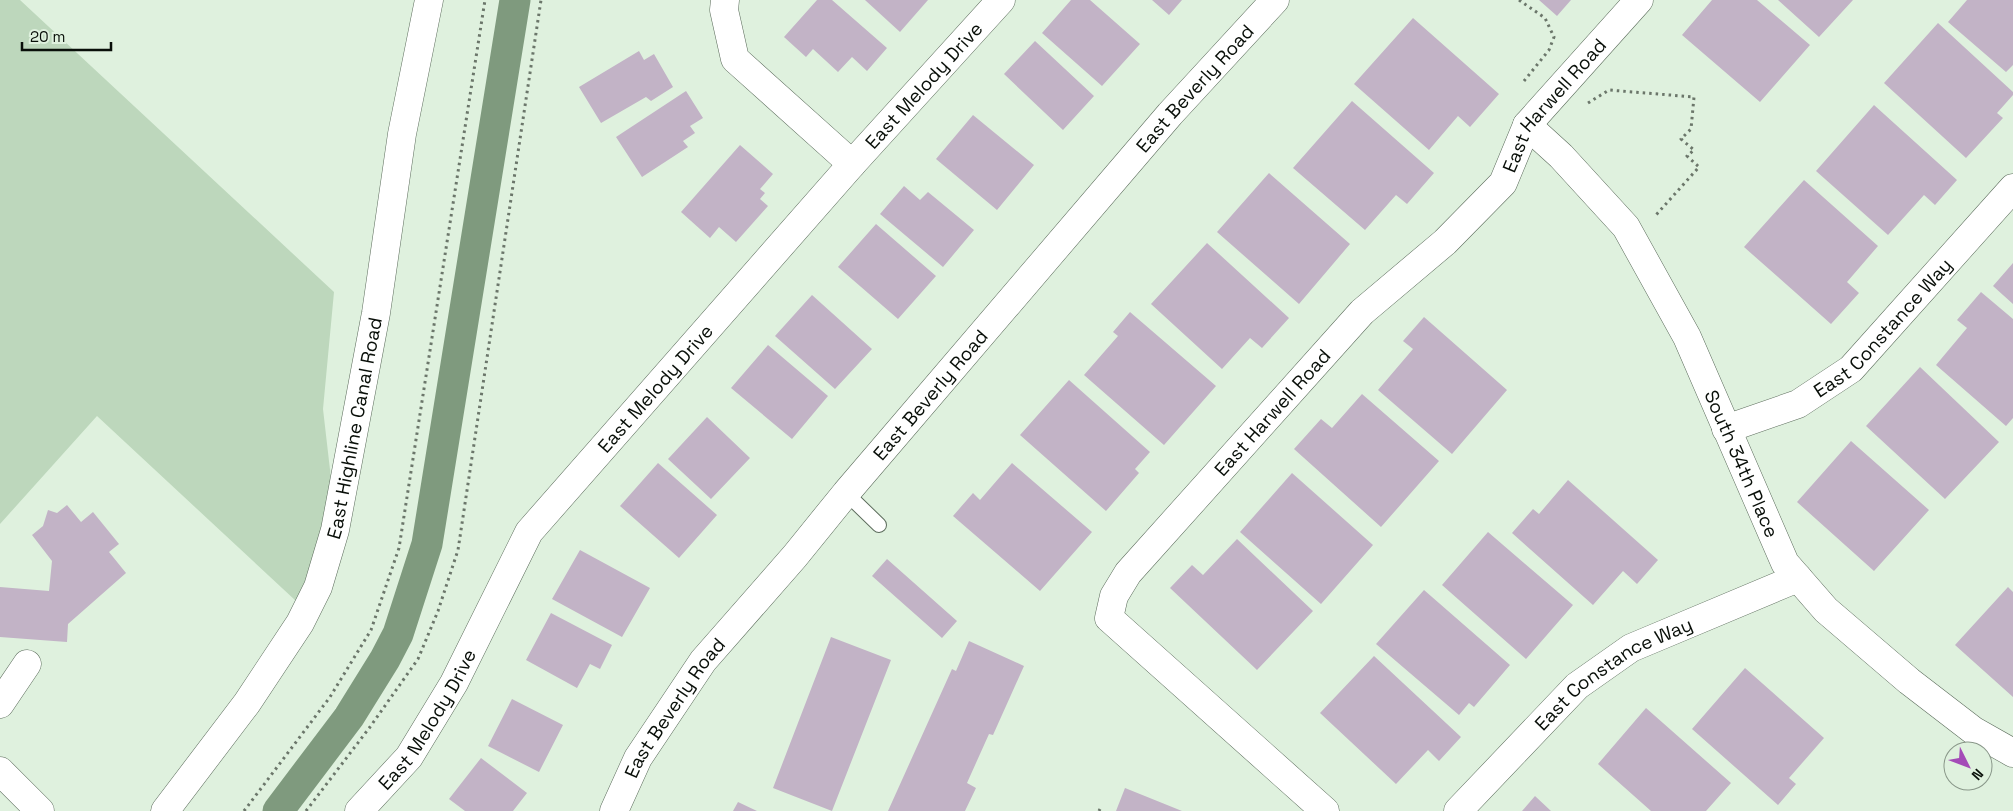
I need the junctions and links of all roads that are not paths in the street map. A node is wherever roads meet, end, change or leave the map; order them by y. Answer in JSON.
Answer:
{"nodes":[{"id":1,"x":429,"y":0,"type":"edge"},
{"id":2,"x":725,"y":0,"type":"edge"},
{"id":3,"x":1001,"y":0,"type":"edge"},
{"id":4,"x":1275,"y":0,"type":"edge"},
{"id":5,"x":1639,"y":0,"type":"edge"},
{"id":6,"x":1527,"y":124,"type":"junction"},
{"id":7,"x":852,"y":164,"type":"junction"},
{"id":8,"x":2013,"y":188,"type":"edge"},
{"id":9,"x":1726,"y":429,"type":"junction"},
{"id":10,"x":846,"y":492,"type":"junction"},
{"id":11,"x":880,"y":525,"type":"dead end"},
{"id":12,"x":1798,"y":578,"type":"junction"},
{"id":13,"x":27,"y":664,"type":"dead end"},
{"id":14,"x":0,"y":704,"type":"edge"},
{"id":15,"x":2013,"y":753,"type":"edge"},
{"id":16,"x":0,"y":771,"type":"edge"},
{"id":17,"x":40,"y":811,"type":"edge"},
{"id":18,"x":165,"y":811,"type":"edge"},
{"id":19,"x":360,"y":811,"type":"edge"},
{"id":20,"x":614,"y":811,"type":"edge"},
{"id":21,"x":1325,"y":811,"type":"edge"},
{"id":22,"x":1458,"y":811,"type":"edge"}],
"edges":[{"from":1,"to":18,"type":"street","name":"East Highline Canal Road"},
{"from":2,"to":7,"type":"street"},
{"from":3,"to":7,"type":"street","name":"East Melody Drive"},
{"from":4,"to":10,"type":"street","name":"East Beverly Road"},
{"from":5,"to":6,"type":"street","name":"East Harwell Road"},
{"from":6,"to":9,"type":"street","name":"South 34th Place"},
{"from":6,"to":21,"type":"street","name":"East Harwell Road"},
{"from":7,"to":19,"type":"street","name":"East Melody Drive"},
{"from":8,"to":9,"type":"street","name":"East Constance Way"},
{"from":9,"to":12,"type":"street","name":"South 34th Place"},
{"from":10,"to":11,"type":"lane"},
{"from":10,"to":20,"type":"street","name":"East Beverly Road"},
{"from":12,"to":15,"type":"street","name":"South 34th Place"},
{"from":12,"to":22,"type":"street","name":"East Constance Way"},
{"from":13,"to":14,"type":"street"},
{"from":16,"to":17,"type":"street"}]}
